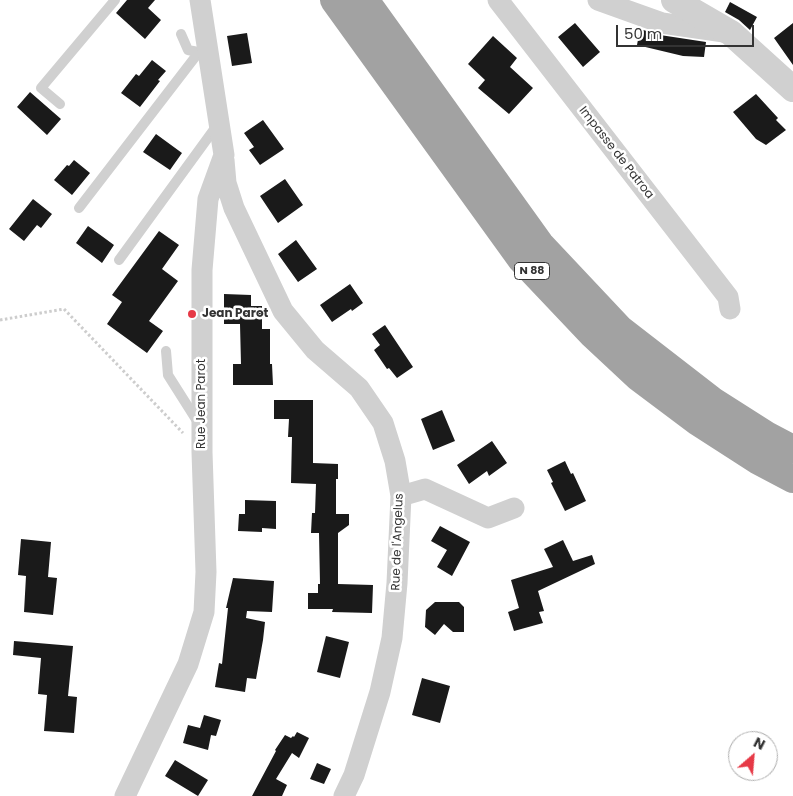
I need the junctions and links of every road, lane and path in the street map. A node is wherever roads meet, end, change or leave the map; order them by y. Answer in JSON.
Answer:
{"nodes":[{"id":1,"x":115,"y":0,"type":"edge"},
{"id":2,"x":200,"y":0,"type":"edge"},
{"id":3,"x":334,"y":0,"type":"edge"},
{"id":4,"x":365,"y":0,"type":"edge"},
{"id":5,"x":498,"y":0,"type":"edge"},
{"id":6,"x":598,"y":0,"type":"edge"},
{"id":7,"x":674,"y":0,"type":"edge"},
{"id":8,"x":731,"y":32,"type":"junction"},
{"id":9,"x":181,"y":34,"type":"dead end"},
{"id":10,"x":204,"y":53,"type":"junction"},
{"id":11,"x":793,"y":89,"type":"edge"},
{"id":12,"x":60,"y":104,"type":"dead end"},
{"id":13,"x":219,"y":123,"type":"junction"},
{"id":14,"x":224,"y":155,"type":"junction"},
{"id":15,"x":79,"y":208,"type":"dead end"},
{"id":16,"x":119,"y":260,"type":"dead end"},
{"id":17,"x":730,"y":309,"type":"dead end"},
{"id":18,"x":0,"y":320,"type":"edge"},
{"id":19,"x":166,"y":351,"type":"dead end"},
{"id":20,"x":173,"y":423,"type":"dead end"},
{"id":21,"x":202,"y":429,"type":"junction"},
{"id":22,"x":793,"y":448,"type":"edge"},
{"id":23,"x":793,"y":479,"type":"edge"},
{"id":24,"x":401,"y":496,"type":"junction"},
{"id":25,"x":514,"y":508,"type":"dead end"},
{"id":26,"x":125,"y":796,"type":"edge"},
{"id":27,"x":344,"y":796,"type":"edge"}],
"edges":[{"from":1,"to":12,"type":"lane"},
{"from":2,"to":10,"type":"street","name":"Rue Jean Parot"},
{"from":3,"to":23,"type":"highway","number":"N 88"},
{"from":4,"to":22,"type":"highway","number":"N 88"},
{"from":5,"to":17,"type":"street","name":"Impasse de Patroa"},
{"from":6,"to":8,"type":"street"},
{"from":7,"to":8,"type":"street"},
{"from":8,"to":11,"type":"street"},
{"from":9,"to":10,"type":"lane"},
{"from":10,"to":13,"type":"street","name":"Rue Jean Parot"},
{"from":10,"to":15,"type":"lane"},
{"from":13,"to":14,"type":"street","name":"Rue Jean Parot"},
{"from":13,"to":16,"type":"lane"},
{"from":14,"to":21,"type":"street","name":"Rue Jean Parot"},
{"from":14,"to":24,"type":"street","name":"Rue de l'Angelus"},
{"from":18,"to":20,"type":"path"},
{"from":19,"to":21,"type":"lane"},
{"from":21,"to":26,"type":"street","name":"Rue Jean Parot"},
{"from":24,"to":25,"type":"street"},
{"from":24,"to":27,"type":"street","name":"Rue de l'Angelus"}]}
